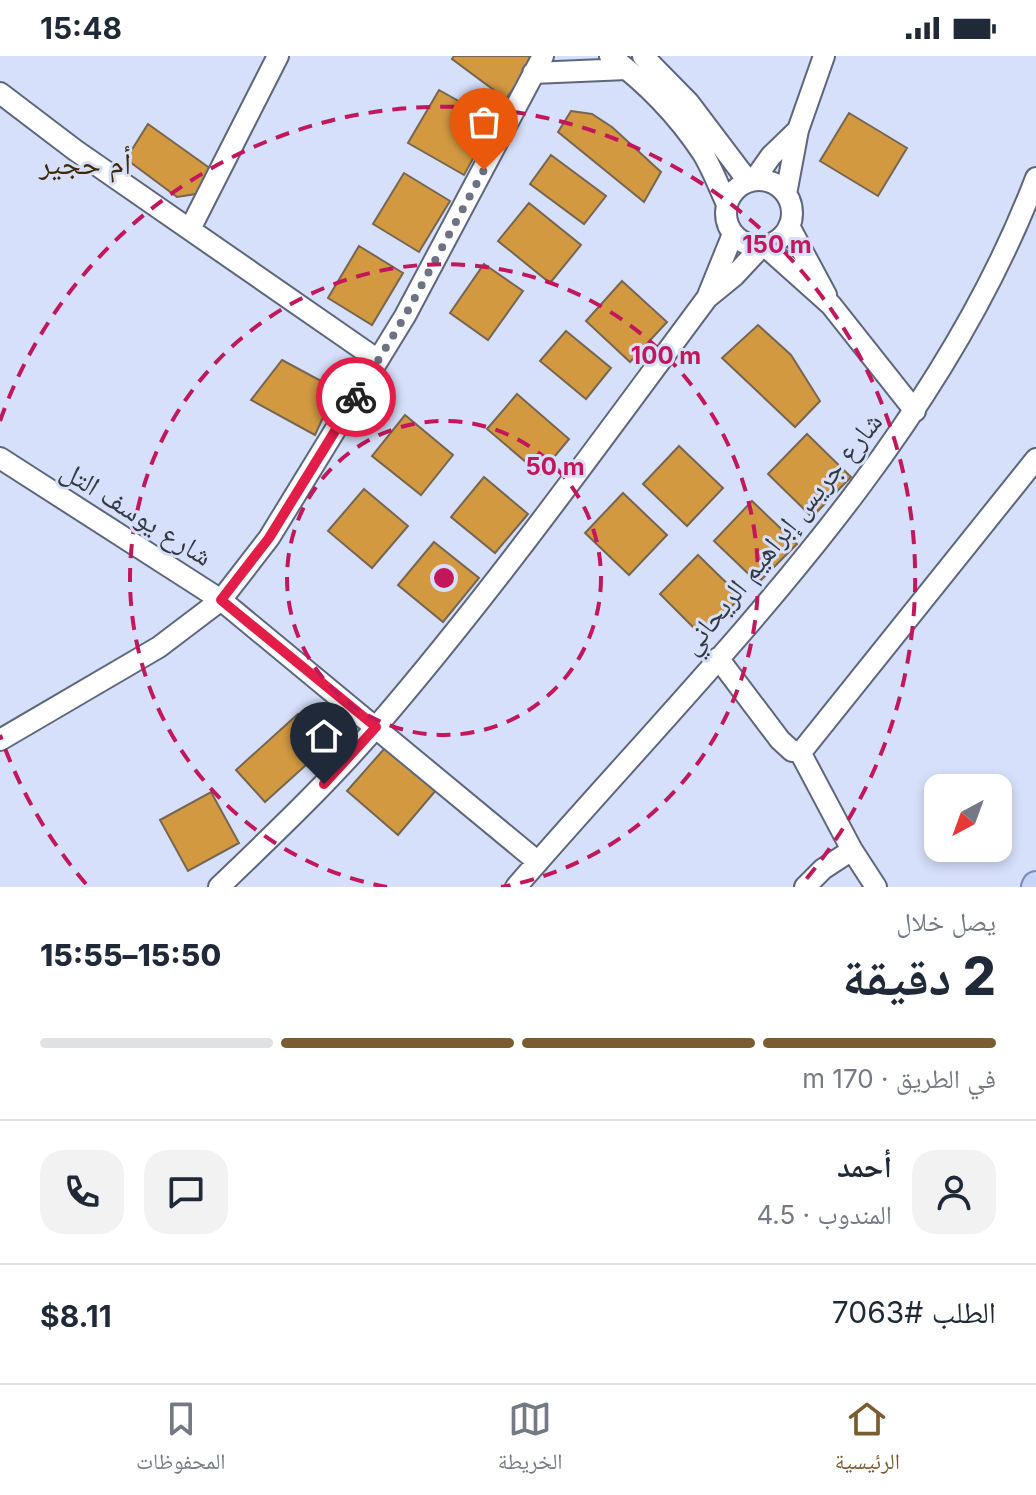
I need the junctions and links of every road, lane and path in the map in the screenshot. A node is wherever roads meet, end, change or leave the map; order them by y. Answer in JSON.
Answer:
{"nodes":[{"id":1,"x":278,"y":56,"type":"edge"},
{"id":2,"x":824,"y":56,"type":"edge"},
{"id":3,"x":627,"y":60,"type":"edge"},
{"id":4,"x":538,"y":65,"type":"edge"},
{"id":5,"x":0,"y":93,"type":"edge"},
{"id":6,"x":798,"y":130,"type":"junction"},
{"id":7,"x":1036,"y":178,"type":"edge"},
{"id":8,"x":751,"y":181,"type":"junction"},
{"id":9,"x":786,"y":194,"type":"junction"},
{"id":10,"x":727,"y":204,"type":"junction"},
{"id":11,"x":789,"y":226,"type":"junction"},
{"id":12,"x":190,"y":229,"type":"junction"},
{"id":13,"x":733,"y":234,"type":"junction"},
{"id":14,"x":763,"y":246,"type":"junction"},
{"id":15,"x":707,"y":298,"type":"junction"},
{"id":16,"x":831,"y":305,"type":"junction"},
{"id":17,"x":378,"y":360,"type":"junction"},
{"id":18,"x":915,"y":411,"type":"junction"},
{"id":19,"x":0,"y":458,"type":"edge"},
{"id":20,"x":1036,"y":459,"type":"edge"},
{"id":21,"x":221,"y":600,"type":"junction"},
{"id":22,"x":718,"y":658,"type":"junction"},
{"id":23,"x":376,"y":727,"type":"junction"},
{"id":24,"x":0,"y":740,"type":"edge"},
{"id":25,"x":800,"y":752,"type":"junction"},
{"id":26,"x":852,"y":850,"type":"junction"},
{"id":27,"x":538,"y":862,"type":"junction"},
{"id":28,"x":219,"y":887,"type":"edge"},
{"id":29,"x":516,"y":887,"type":"edge"},
{"id":30,"x":805,"y":887,"type":"edge"},
{"id":31,"x":876,"y":887,"type":"edge"}],
"edges":[{"from":1,"to":12,"type":"street"},
{"from":2,"to":6,"type":"street"},
{"from":3,"to":4,"type":"street"},
{"from":3,"to":8,"type":"street"},
{"from":3,"to":10,"type":"street"},
{"from":4,"to":17,"type":"street"},
{"from":5,"to":12,"type":"street"},
{"from":6,"to":8,"type":"street"},
{"from":6,"to":9,"type":"street"},
{"from":7,"to":18,"type":"street","name":"شارع جريس إبراهيم الريحاني"},
{"from":8,"to":9,"type":"street"},
{"from":8,"to":10,"type":"street"},
{"from":9,"to":11,"type":"street"},
{"from":10,"to":13,"type":"street"},
{"from":11,"to":14,"type":"street"},
{"from":11,"to":16,"type":"street"},
{"from":12,"to":17,"type":"street"},
{"from":13,"to":14,"type":"street"},
{"from":13,"to":15,"type":"street"},
{"from":14,"to":15,"type":"street"},
{"from":14,"to":16,"type":"street"},
{"from":15,"to":23,"type":"street"},
{"from":16,"to":18,"type":"street"},
{"from":17,"to":21,"type":"street"},
{"from":18,"to":22,"type":"street","name":"شارع جريس إبراهيم الريحاني"},
{"from":19,"to":21,"type":"street","name":"شارع يوسف التل"},
{"from":20,"to":25,"type":"street"},
{"from":21,"to":23,"type":"street","name":"شارع يوسف التل"},
{"from":21,"to":24,"type":"street"},
{"from":22,"to":25,"type":"street"},
{"from":22,"to":27,"type":"street","name":"شارع جريس إبراهيم الريحاني"},
{"from":23,"to":27,"type":"street","name":"شارع يوسف التل"},
{"from":23,"to":28,"type":"street"},
{"from":25,"to":26,"type":"street"},
{"from":26,"to":30,"type":"street"},
{"from":26,"to":31,"type":"street"},
{"from":27,"to":29,"type":"street","name":"شارع جريس إبراهيم الريحاني"}]}
